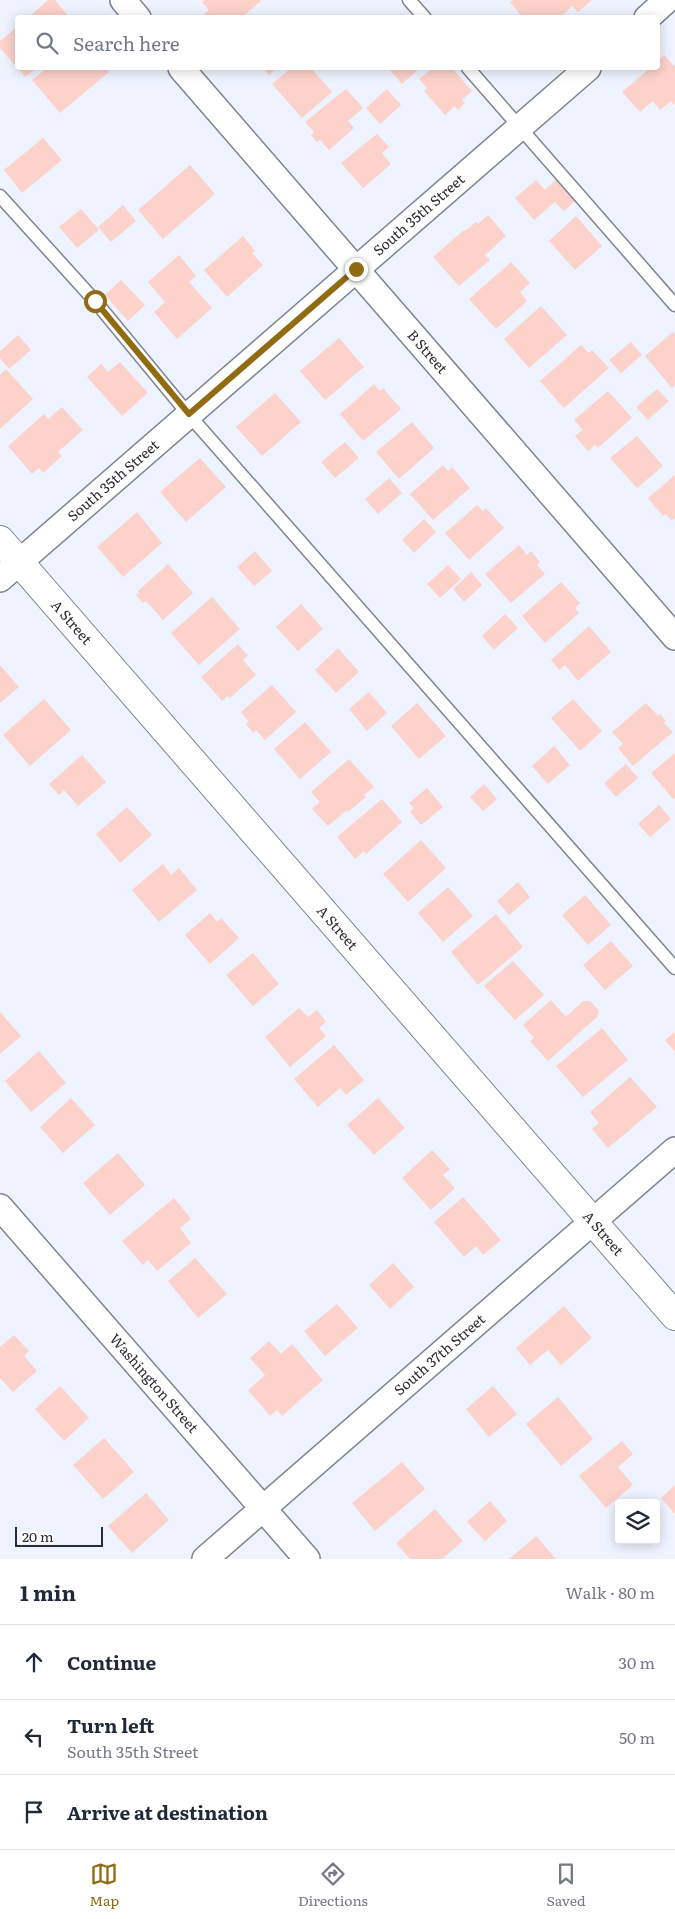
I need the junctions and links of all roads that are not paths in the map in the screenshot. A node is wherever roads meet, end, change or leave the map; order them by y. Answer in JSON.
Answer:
{"nodes":[{"id":1,"x":123,"y":0,"type":"edge"},
{"id":2,"x":409,"y":0,"type":"edge"},
{"id":3,"x":667,"y":0,"type":"edge"},
{"id":4,"x":136,"y":15,"type":"edge"},
{"id":5,"x":422,"y":15,"type":"edge"},
{"id":6,"x":650,"y":15,"type":"edge"},
{"id":7,"x":183,"y":70,"type":"edge"},
{"id":8,"x":470,"y":70,"type":"edge"},
{"id":9,"x":586,"y":70,"type":"edge"},
{"id":10,"x":520,"y":127,"type":"junction"},
{"id":11,"x":0,"y":196,"type":"edge"},
{"id":12,"x":356,"y":269,"type":"junction"},
{"id":13,"x":675,"y":305,"type":"edge"},
{"id":14,"x":189,"y":414,"type":"junction"},
{"id":15,"x":0,"y":540,"type":"edge"},
{"id":16,"x":10,"y":570,"type":"edge"},
{"id":17,"x":675,"y":637,"type":"edge"},
{"id":18,"x":675,"y":968,"type":"edge"},
{"id":19,"x":675,"y":1150,"type":"edge"},
{"id":20,"x":0,"y":1207,"type":"edge"},
{"id":21,"x":592,"y":1221,"type":"junction"},
{"id":22,"x":675,"y":1316,"type":"edge"},
{"id":23,"x":263,"y":1509,"type":"junction"},
{"id":24,"x":205,"y":1559,"type":"edge"},
{"id":25,"x":307,"y":1559,"type":"edge"}],
"edges":[{"from":1,"to":4,"type":"street"},
{"from":2,"to":5,"type":"lane"},
{"from":3,"to":6,"type":"street"},
{"from":7,"to":12,"type":"street","name":"B Street"},
{"from":8,"to":10,"type":"lane"},
{"from":9,"to":10,"type":"street","name":"South 35th Street"},
{"from":10,"to":12,"type":"street","name":"South 35th Street"},
{"from":10,"to":13,"type":"lane"},
{"from":11,"to":14,"type":"lane"},
{"from":12,"to":14,"type":"street","name":"South 35th Street"},
{"from":12,"to":17,"type":"street","name":"B Street"},
{"from":14,"to":16,"type":"street","name":"South 35th Street"},
{"from":14,"to":18,"type":"lane"},
{"from":15,"to":16,"type":"main road","name":"A Street"},
{"from":16,"to":21,"type":"main road","name":"A Street"},
{"from":19,"to":21,"type":"street","name":"South 37th Street"},
{"from":20,"to":23,"type":"street","name":"Washington Street"},
{"from":21,"to":22,"type":"main road","name":"A Street"},
{"from":21,"to":23,"type":"street","name":"South 37th Street"},
{"from":23,"to":24,"type":"street","name":"South 37th Street"},
{"from":23,"to":25,"type":"street","name":"Washington Street"}]}
